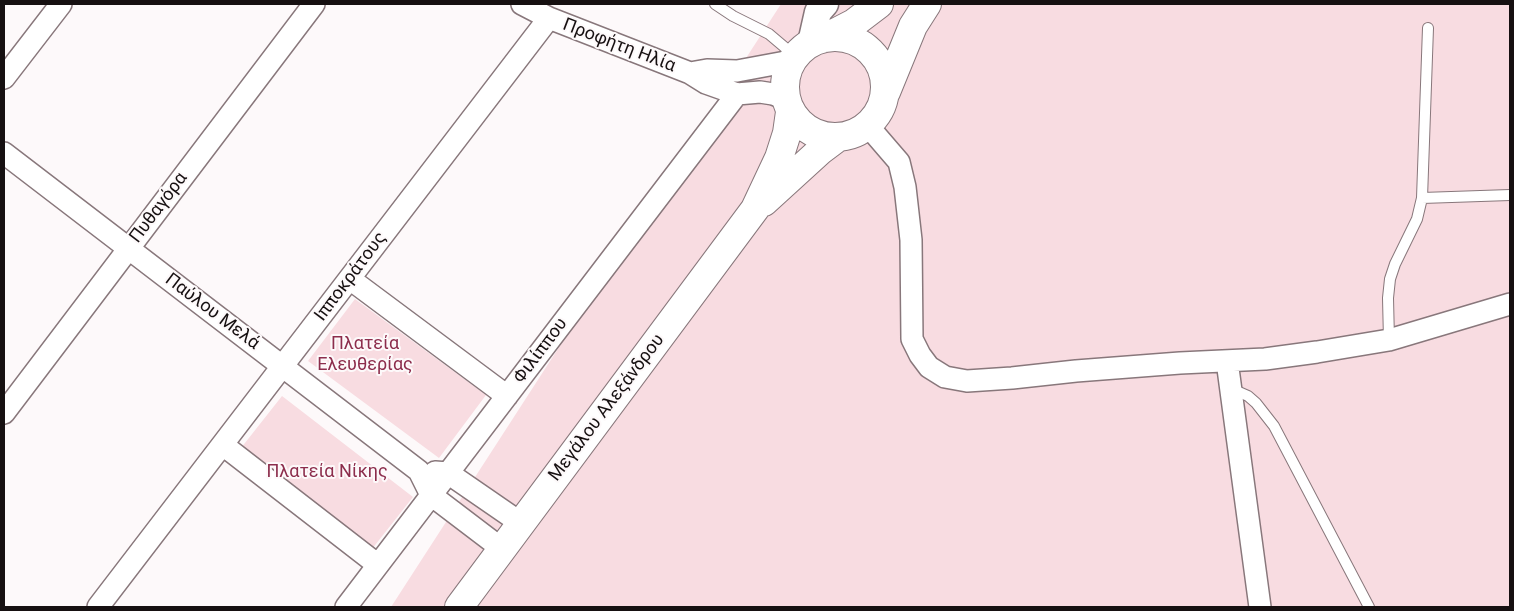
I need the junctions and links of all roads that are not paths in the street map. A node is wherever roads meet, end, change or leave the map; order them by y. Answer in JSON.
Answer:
{"nodes":[{"id":1,"x":62,"y":4,"type":"edge"},
{"id":2,"x":314,"y":4,"type":"edge"},
{"id":3,"x":522,"y":4,"type":"edge"},
{"id":4,"x":715,"y":4,"type":"edge"},
{"id":5,"x":825,"y":4,"type":"edge"},
{"id":6,"x":879,"y":4,"type":"edge"},
{"id":7,"x":927,"y":4,"type":"edge"},
{"id":8,"x":549,"y":18,"type":"junction"},
{"id":9,"x":1428,"y":28,"type":"dead end"},
{"id":10,"x":806,"y":49,"type":"junction"},
{"id":11,"x":690,"y":73,"type":"junction"},
{"id":12,"x":4,"y":78,"type":"edge"},
{"id":13,"x":886,"y":92,"type":"junction"},
{"id":14,"x":737,"y":94,"type":"junction"},
{"id":15,"x":788,"y":105,"type":"junction"},
{"id":16,"x":868,"y":126,"type":"junction"},
{"id":17,"x":837,"y":138,"type":"junction"},
{"id":18,"x":4,"y":153,"type":"edge"},
{"id":19,"x":1510,"y":195,"type":"edge"},
{"id":20,"x":1422,"y":198,"type":"junction"},
{"id":21,"x":755,"y":209,"type":"junction"},
{"id":22,"x":128,"y":248,"type":"junction"},
{"id":23,"x":350,"y":279,"type":"junction"},
{"id":24,"x":1510,"y":304,"type":"edge"},
{"id":25,"x":1389,"y":340,"type":"junction"},
{"id":26,"x":1227,"y":361,"type":"junction"},
{"id":27,"x":283,"y":366,"type":"junction"},
{"id":28,"x":1231,"y":388,"type":"junction"},
{"id":29,"x":507,"y":396,"type":"junction"},
{"id":30,"x":4,"y":413,"type":"edge"},
{"id":31,"x":223,"y":445,"type":"junction"},
{"id":32,"x":420,"y":471,"type":"junction"},
{"id":33,"x":448,"y":473,"type":"junction"},
{"id":34,"x":431,"y":495,"type":"junction"},
{"id":35,"x":522,"y":524,"type":"junction"},
{"id":36,"x":502,"y":549,"type":"junction"},
{"id":37,"x":378,"y":565,"type":"junction"},
{"id":38,"x":98,"y":607,"type":"edge"},
{"id":39,"x":346,"y":607,"type":"edge"},
{"id":40,"x":459,"y":607,"type":"edge"},
{"id":41,"x":1260,"y":607,"type":"edge"},
{"id":42,"x":1369,"y":607,"type":"edge"}],
"edges":[{"from":1,"to":12,"type":"street"},
{"from":2,"to":22,"type":"street","name":"Πυθαγόρα"},
{"from":3,"to":8,"type":"street","name":"Προφήτη Ηλία"},
{"from":4,"to":10,"type":"lane"},
{"from":5,"to":10,"type":"street"},
{"from":6,"to":10,"type":"main road"},
{"from":7,"to":13,"type":"main road"},
{"from":8,"to":11,"type":"street","name":"Προφήτη Ηλία"},
{"from":8,"to":23,"type":"street","name":"Ιπποκράτους"},
{"from":9,"to":20,"type":"lane"},
{"from":10,"to":11,"type":"street"},
{"from":10,"to":13,"type":"main road"},
{"from":10,"to":15,"type":"main road"},
{"from":11,"to":14,"type":"street","name":"Προφήτη Ηλία"},
{"from":13,"to":16,"type":"main road"},
{"from":14,"to":15,"type":"street"},
{"from":14,"to":29,"type":"street","name":"Φιλίππου"},
{"from":15,"to":17,"type":"main road"},
{"from":15,"to":21,"type":"main road","name":"Μεγάλου Αλεξάνδρου"},
{"from":16,"to":17,"type":"main road"},
{"from":16,"to":26,"type":"street"},
{"from":17,"to":21,"type":"main road","name":"Μεγάλου Αλεξάνδρου"},
{"from":18,"to":22,"type":"street","name":"Παύλου Μελά"},
{"from":19,"to":20,"type":"lane"},
{"from":20,"to":25,"type":"lane"},
{"from":21,"to":35,"type":"main road","name":"Μεγάλου Αλεξάνδρου"},
{"from":22,"to":27,"type":"street","name":"Παύλου Μελά"},
{"from":22,"to":30,"type":"street","name":"Πυθαγόρα"},
{"from":23,"to":27,"type":"street","name":"Ιπποκράτους"},
{"from":23,"to":29,"type":"street"},
{"from":24,"to":25,"type":"street"},
{"from":25,"to":26,"type":"street"},
{"from":26,"to":28,"type":"street"},
{"from":27,"to":31,"type":"street","name":"Ιπποκράτους"},
{"from":27,"to":32,"type":"street","name":"Παύλου Μελά"},
{"from":28,"to":41,"type":"street"},
{"from":28,"to":42,"type":"lane"},
{"from":29,"to":33,"type":"street","name":"Φιλίππου"},
{"from":31,"to":37,"type":"street"},
{"from":31,"to":38,"type":"street","name":"Ιπποκράτους"},
{"from":32,"to":33,"type":"street"},
{"from":32,"to":34,"type":"street","name":"Παύλου Μελά"},
{"from":33,"to":34,"type":"street","name":"Φιλίππου"},
{"from":33,"to":35,"type":"street"},
{"from":34,"to":36,"type":"street","name":"Παύλου Μελά"},
{"from":34,"to":37,"type":"street","name":"Φιλίππου"},
{"from":35,"to":36,"type":"main road","name":"Μεγάλου Αλεξάνδρου"},
{"from":36,"to":40,"type":"main road","name":"Μεγάλου Αλεξάνδρου"},
{"from":37,"to":39,"type":"street","name":"Φιλίππου"}]}
